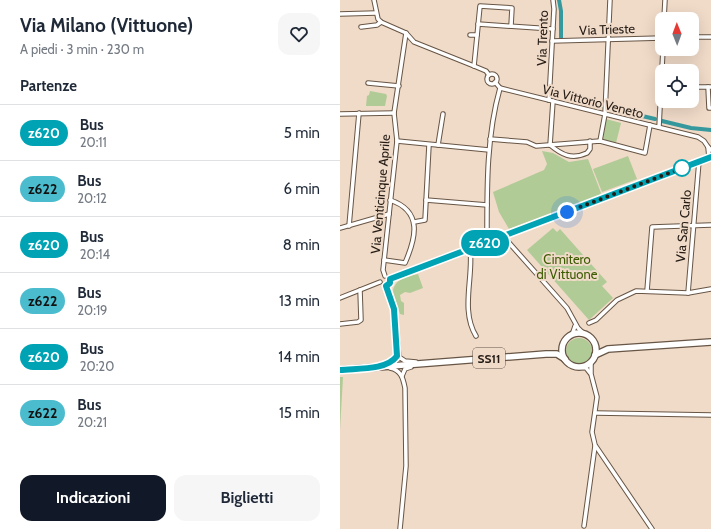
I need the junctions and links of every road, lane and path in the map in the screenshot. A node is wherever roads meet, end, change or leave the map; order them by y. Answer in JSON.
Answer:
{"nodes":[{"id":1,"x":374,"y":0,"type":"edge"},
{"id":2,"x":553,"y":0,"type":"edge"},
{"id":3,"x":610,"y":0,"type":"edge"},
{"id":4,"x":665,"y":0,"type":"edge"},
{"id":5,"x":664,"y":12,"type":"edge"},
{"id":6,"x":376,"y":13,"type":"junction"},
{"id":7,"x":340,"y":14,"type":"edge"},
{"id":8,"x":381,"y":22,"type":"junction"},
{"id":9,"x":478,"y":24,"type":"junction"},
{"id":10,"x":511,"y":26,"type":"junction"},
{"id":11,"x":361,"y":27,"type":"dead end"},
{"id":12,"x":553,"y":29,"type":"junction"},
{"id":13,"x":406,"y":33,"type":"junction"},
{"id":14,"x":470,"y":35,"type":"dead end"},
{"id":15,"x":477,"y":35,"type":"junction"},
{"id":16,"x":699,"y":37,"type":"edge"},
{"id":17,"x":711,"y":37,"type":"edge"},
{"id":18,"x":655,"y":38,"type":"edge"},
{"id":19,"x":608,"y":39,"type":"junction"},
{"id":20,"x":552,"y":41,"type":"junction"},
{"id":21,"x":474,"y":66,"type":"junction"},
{"id":22,"x":489,"y":75,"type":"junction"},
{"id":23,"x":496,"y":82,"type":"junction"},
{"id":24,"x":368,"y":83,"type":"dead end"},
{"id":25,"x":399,"y":86,"type":"junction"},
{"id":26,"x":699,"y":87,"type":"edge"},
{"id":27,"x":710,"y":87,"type":"edge"},
{"id":28,"x":500,"y":88,"type":"junction"},
{"id":29,"x":551,"y":101,"type":"junction"},
{"id":30,"x":660,"y":108,"type":"edge"},
{"id":31,"x":711,"y":108,"type":"edge"},
{"id":32,"x":359,"y":113,"type":"junction"},
{"id":33,"x":394,"y":113,"type":"junction"},
{"id":34,"x":340,"y":114,"type":"edge"},
{"id":35,"x":443,"y":114,"type":"dead end"},
{"id":36,"x":605,"y":114,"type":"junction"},
{"id":37,"x":650,"y":125,"type":"junction"},
{"id":38,"x":659,"y":127,"type":"junction"},
{"id":39,"x":490,"y":139,"type":"junction"},
{"id":40,"x":600,"y":140,"type":"junction"},
{"id":41,"x":397,"y":141,"type":"junction"},
{"id":42,"x":590,"y":141,"type":"junction"},
{"id":43,"x":429,"y":145,"type":"junction"},
{"id":44,"x":438,"y":145,"type":"junction"},
{"id":45,"x":550,"y":145,"type":"junction"},
{"id":46,"x":710,"y":148,"type":"edge"},
{"id":47,"x":489,"y":150,"type":"junction"},
{"id":48,"x":710,"y":157,"type":"edge"},
{"id":49,"x":699,"y":162,"type":"junction"},
{"id":50,"x":390,"y":200,"type":"junction"},
{"id":51,"x":426,"y":200,"type":"junction"},
{"id":52,"x":487,"y":205,"type":"junction"},
{"id":53,"x":388,"y":214,"type":"junction"},
{"id":54,"x":414,"y":222,"type":"junction"},
{"id":55,"x":711,"y":224,"type":"edge"},
{"id":56,"x":693,"y":225,"type":"junction"},
{"id":57,"x":350,"y":226,"type":"junction"},
{"id":58,"x":340,"y":228,"type":"edge"},
{"id":59,"x":503,"y":236,"type":"junction"},
{"id":60,"x":487,"y":242,"type":"junction"},
{"id":61,"x":470,"y":248,"type":"junction"},
{"id":62,"x":384,"y":260,"type":"junction"},
{"id":63,"x":385,"y":276,"type":"junction"},
{"id":64,"x":390,"y":279,"type":"junction"},
{"id":65,"x":380,"y":282,"type":"junction"},
{"id":66,"x":386,"y":286,"type":"junction"},
{"id":67,"x":711,"y":289,"type":"edge"},
{"id":68,"x":360,"y":290,"type":"junction"},
{"id":69,"x":648,"y":291,"type":"junction"},
{"id":70,"x":688,"y":292,"type":"junction"},
{"id":71,"x":340,"y":298,"type":"edge"},
{"id":72,"x":590,"y":323,"type":"dead end"},
{"id":73,"x":340,"y":324,"type":"edge"},
{"id":74,"x":575,"y":324,"type":"junction"},
{"id":75,"x":584,"y":334,"type":"junction"},
{"id":76,"x":572,"y":335,"type":"junction"},
{"id":77,"x":476,"y":336,"type":"dead end"},
{"id":78,"x":711,"y":342,"type":"edge"},
{"id":79,"x":594,"y":343,"type":"junction"},
{"id":80,"x":563,"y":346,"type":"junction"},
{"id":81,"x":608,"y":349,"type":"junction"},
{"id":82,"x":397,"y":352,"type":"junction"},
{"id":83,"x":546,"y":354,"type":"junction"},
{"id":84,"x":595,"y":355,"type":"junction"},
{"id":85,"x":565,"y":359,"type":"junction"},
{"id":86,"x":591,"y":362,"type":"junction"},
{"id":87,"x":432,"y":363,"type":"junction"},
{"id":88,"x":377,"y":366,"type":"junction"},
{"id":89,"x":580,"y":367,"type":"junction"},
{"id":90,"x":340,"y":370,"type":"edge"},
{"id":91,"x":591,"y":374,"type":"junction"},
{"id":92,"x":402,"y":376,"type":"junction"},
{"id":93,"x":596,"y":413,"type":"junction"},
{"id":94,"x":711,"y":415,"type":"edge"},
{"id":95,"x":594,"y":445,"type":"junction"},
{"id":96,"x":584,"y":526,"type":"dead end"},
{"id":97,"x":400,"y":529,"type":"edge"},
{"id":98,"x":652,"y":529,"type":"edge"}],
"edges":[{"from":1,"to":6,"type":"street"},
{"from":2,"to":12,"type":"street","name":"Via Trento"},
{"from":3,"to":19,"type":"street"},
{"from":4,"to":5,"type":"street"},
{"from":6,"to":7,"type":"street"},
{"from":6,"to":8,"type":"street"},
{"from":8,"to":11,"type":"street"},
{"from":8,"to":13,"type":"street"},
{"from":9,"to":10,"type":"street"},
{"from":9,"to":10,"type":"street"},
{"from":9,"to":15,"type":"street"},
{"from":10,"to":12,"type":"street"},
{"from":12,"to":20,"type":"street","name":"Via Trento"},
{"from":13,"to":21,"type":"street"},
{"from":13,"to":25,"type":"street","name":"Via Venticinque Aprile"},
{"from":14,"to":15,"type":"street"},
{"from":15,"to":21,"type":"street"},
{"from":16,"to":17,"type":"street"},
{"from":18,"to":19,"type":"street","name":"Via Trieste"},
{"from":19,"to":20,"type":"street","name":"Via Trieste"},
{"from":19,"to":36,"type":"street"},
{"from":20,"to":29,"type":"street","name":"Via Trento"},
{"from":21,"to":22,"type":"street"},
{"from":22,"to":23,"type":"street"},
{"from":22,"to":23,"type":"street"},
{"from":23,"to":28,"type":"street"},
{"from":24,"to":25,"type":"street"},
{"from":25,"to":33,"type":"street","name":"Via Venticinque Aprile"},
{"from":26,"to":27,"type":"street"},
{"from":27,"to":31,"type":"street"},
{"from":28,"to":29,"type":"street","name":"Via Vittorio Veneto"},
{"from":28,"to":39,"type":"street"},
{"from":29,"to":36,"type":"street","name":"Via Vittorio Veneto"},
{"from":29,"to":45,"type":"street","name":"Via Trento"},
{"from":30,"to":38,"type":"street"},
{"from":32,"to":33,"type":"street"},
{"from":32,"to":34,"type":"street"},
{"from":32,"to":57,"type":"street"},
{"from":33,"to":41,"type":"street","name":"Via Venticinque Aprile"},
{"from":35,"to":44,"type":"street"},
{"from":36,"to":37,"type":"street","name":"Via Vittorio Veneto"},
{"from":36,"to":40,"type":"street"},
{"from":37,"to":38,"type":"street","name":"Via Vittorio Veneto"},
{"from":37,"to":40,"type":"street"},
{"from":38,"to":46,"type":"street","name":"Via Vittorio Veneto"},
{"from":39,"to":45,"type":"street"},
{"from":39,"to":47,"type":"street"},
{"from":40,"to":42,"type":"street"},
{"from":41,"to":43,"type":"street"},
{"from":41,"to":50,"type":"street","name":"Via Venticinque Aprile"},
{"from":42,"to":45,"type":"street"},
{"from":42,"to":45,"type":"street"},
{"from":43,"to":44,"type":"street"},
{"from":43,"to":51,"type":"street"},
{"from":44,"to":47,"type":"street"},
{"from":46,"to":48,"type":"street","name":"Via Vittorio Veneto"},
{"from":47,"to":52,"type":"street"},
{"from":48,"to":49,"type":"street"},
{"from":49,"to":56,"type":"street","name":"Via San Carlo"},
{"from":49,"to":59,"type":"street"},
{"from":50,"to":53,"type":"street","name":"Via Venticinque Aprile"},
{"from":50,"to":54,"type":"street"},
{"from":51,"to":52,"type":"street"},
{"from":51,"to":54,"type":"street"},
{"from":52,"to":60,"type":"street"},
{"from":53,"to":57,"type":"street"},
{"from":53,"to":62,"type":"street","name":"Via Venticinque Aprile"},
{"from":54,"to":62,"type":"street"},
{"from":55,"to":56,"type":"street"},
{"from":56,"to":69,"type":"street"},
{"from":56,"to":70,"type":"street","name":"Via San Carlo"},
{"from":57,"to":58,"type":"street"},
{"from":59,"to":60,"type":"street"},
{"from":59,"to":74,"type":"street"},
{"from":60,"to":61,"type":"street"},
{"from":61,"to":64,"type":"street"},
{"from":61,"to":77,"type":"street"},
{"from":62,"to":63,"type":"street","name":"Via Venticinque Aprile"},
{"from":63,"to":64,"type":"street"},
{"from":63,"to":65,"type":"street"},
{"from":64,"to":66,"type":"street"},
{"from":65,"to":66,"type":"street"},
{"from":65,"to":68,"type":"street"},
{"from":66,"to":82,"type":"street"},
{"from":67,"to":70,"type":"street"},
{"from":68,"to":71,"type":"street"},
{"from":68,"to":73,"type":"street"},
{"from":69,"to":70,"type":"street"},
{"from":69,"to":72,"type":"street"},
{"from":74,"to":75,"type":"street"},
{"from":74,"to":76,"type":"street"},
{"from":75,"to":76,"type":"main road"},
{"from":75,"to":79,"type":"main road"},
{"from":76,"to":80,"type":"main road"},
{"from":78,"to":81,"type":"main road"},
{"from":79,"to":81,"type":"main road"},
{"from":79,"to":84,"type":"main road"},
{"from":80,"to":83,"type":"main road"},
{"from":80,"to":85,"type":"main road"},
{"from":81,"to":84,"type":"main road"},
{"from":82,"to":87,"type":"street"},
{"from":82,"to":88,"type":"street"},
{"from":83,"to":85,"type":"main road"},
{"from":83,"to":87,"type":"main road","number":"SS11"},
{"from":84,"to":86,"type":"main road"},
{"from":85,"to":89,"type":"main road"},
{"from":86,"to":89,"type":"main road"},
{"from":86,"to":91,"type":"street"},
{"from":87,"to":88,"type":"main road"},
{"from":87,"to":92,"type":"street"},
{"from":88,"to":90,"type":"main road"},
{"from":88,"to":92,"type":"street"},
{"from":89,"to":91,"type":"street"},
{"from":91,"to":93,"type":"street"},
{"from":92,"to":97,"type":"street"},
{"from":93,"to":94,"type":"street"},
{"from":93,"to":95,"type":"street"},
{"from":95,"to":96,"type":"street"},
{"from":95,"to":98,"type":"street"}]}
